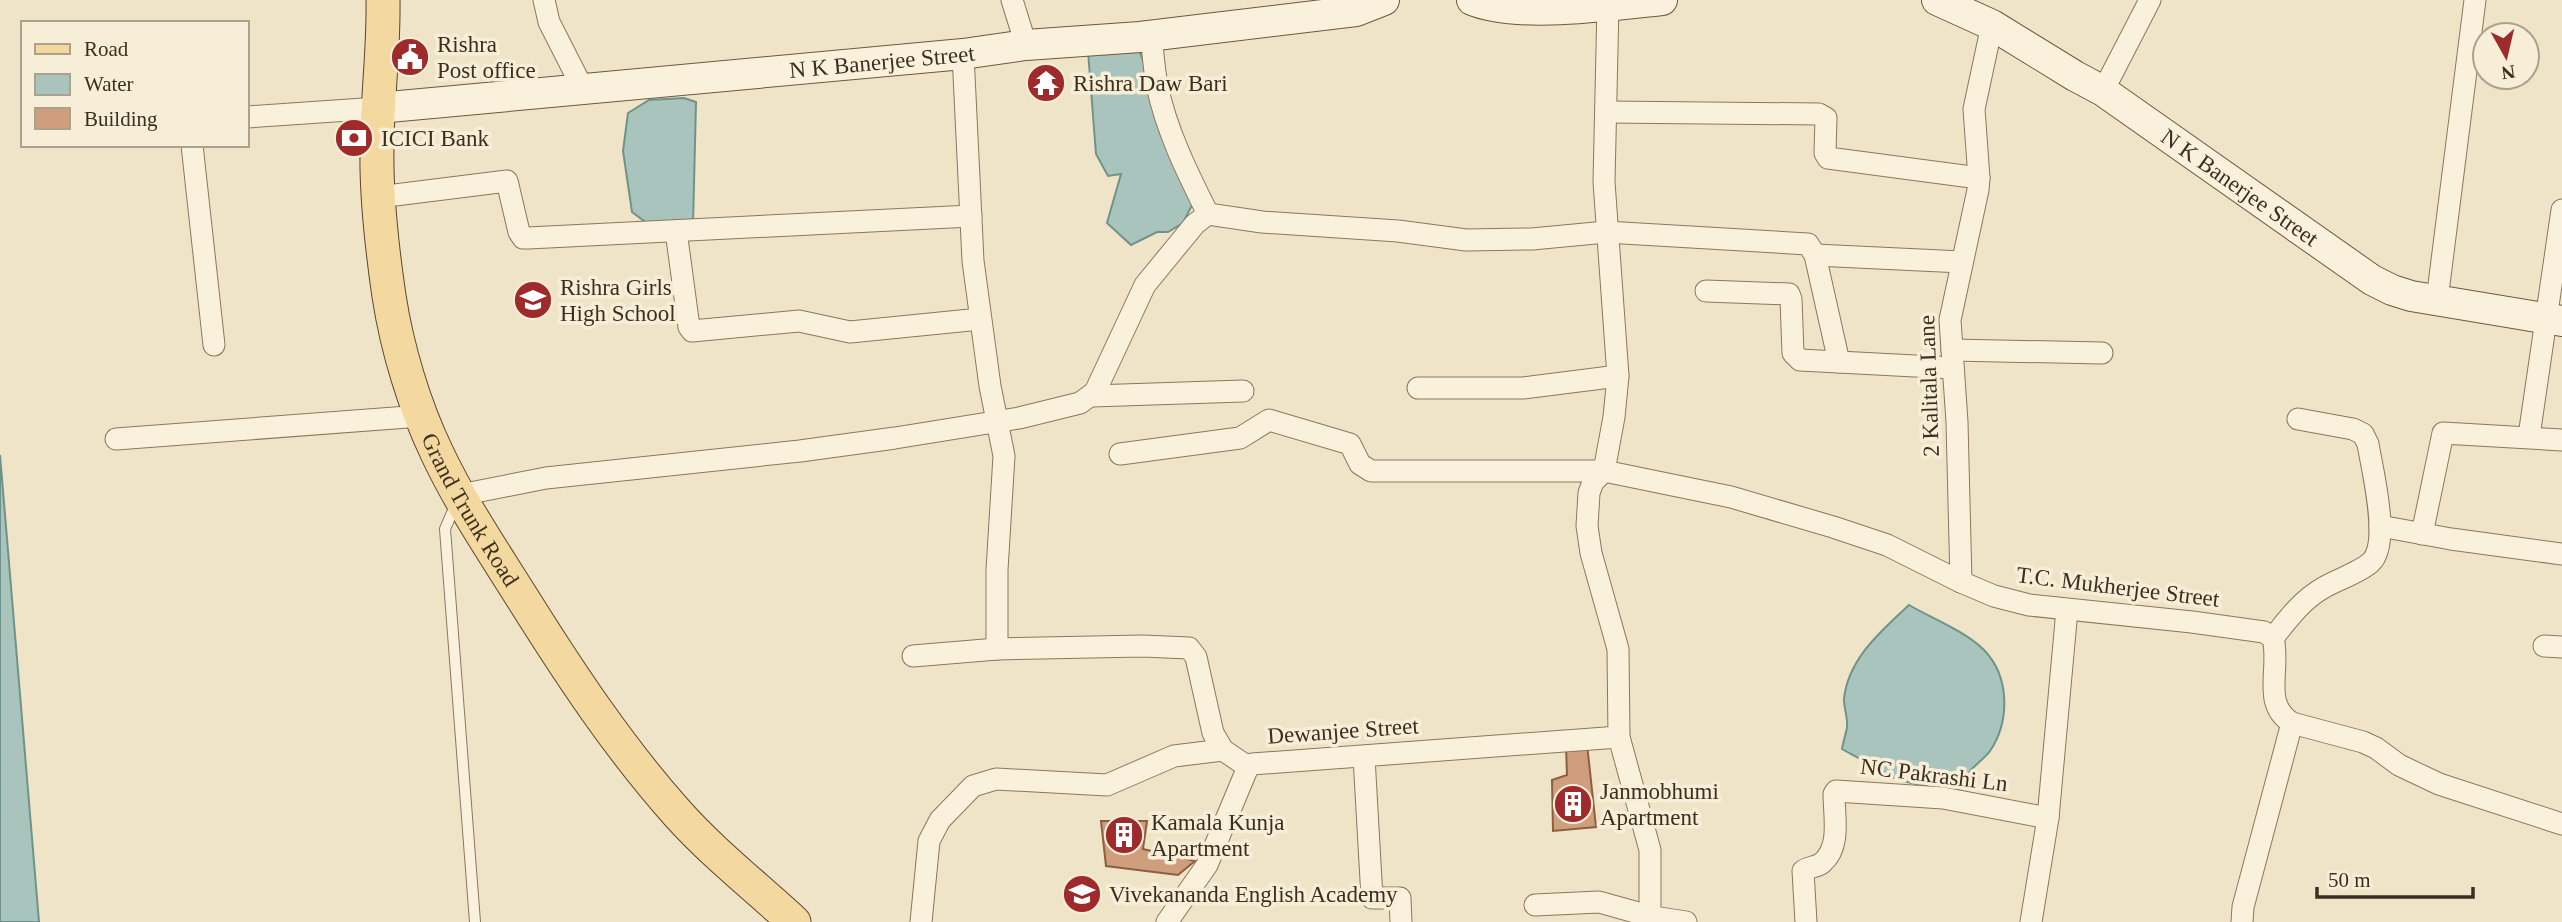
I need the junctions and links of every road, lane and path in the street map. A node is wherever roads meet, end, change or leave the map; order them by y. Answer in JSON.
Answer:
{"nodes":[{"id":1,"x":383,"y":0,"type":"edge"},
{"id":2,"x":544,"y":0,"type":"edge"},
{"id":3,"x":1012,"y":0,"type":"edge"},
{"id":4,"x":1384,"y":0,"type":"edge"},
{"id":5,"x":1472,"y":0,"type":"edge"},
{"id":6,"x":1662,"y":0,"type":"edge"},
{"id":7,"x":1937,"y":0,"type":"edge"},
{"id":8,"x":2150,"y":0,"type":"edge"},
{"id":9,"x":2475,"y":0,"type":"edge"},
{"id":10,"x":1608,"y":5,"type":"junction"},
{"id":11,"x":1992,"y":25,"type":"junction"},
{"id":12,"x":1151,"y":36,"type":"junction"},
{"id":13,"x":1026,"y":46,"type":"junction"},
{"id":14,"x":963,"y":54,"type":"junction"},
{"id":15,"x":583,"y":89,"type":"junction"},
{"id":16,"x":2104,"y":91,"type":"junction"},
{"id":17,"x":378,"y":108,"type":"junction"},
{"id":18,"x":1607,"y":111,"type":"junction"},
{"id":19,"x":248,"y":117,"type":"edge"},
{"id":20,"x":192,"y":147,"type":"edge"},
{"id":21,"x":1979,"y":178,"type":"junction"},
{"id":22,"x":379,"y":197,"type":"junction"},
{"id":23,"x":2562,"y":210,"type":"edge"},
{"id":24,"x":1208,"y":214,"type":"junction"},
{"id":25,"x":971,"y":216,"type":"junction"},
{"id":26,"x":676,"y":231,"type":"junction"},
{"id":27,"x":1606,"y":232,"type":"junction"},
{"id":28,"x":1815,"y":255,"type":"junction"},
{"id":29,"x":1962,"y":262,"type":"junction"},
{"id":30,"x":1706,"y":290,"type":"dead end"},
{"id":31,"x":2437,"y":300,"type":"junction"},
{"id":32,"x":980,"y":319,"type":"junction"},
{"id":33,"x":2554,"y":319,"type":"edge"},
{"id":34,"x":215,"y":345,"type":"dead end"},
{"id":35,"x":2102,"y":353,"type":"dead end"},
{"id":36,"x":1952,"y":359,"type":"junction"},
{"id":37,"x":1839,"y":362,"type":"junction"},
{"id":38,"x":1618,"y":376,"type":"junction"},
{"id":39,"x":1418,"y":388,"type":"dead end"},
{"id":40,"x":1243,"y":391,"type":"dead end"},
{"id":41,"x":1092,"y":396,"type":"junction"},
{"id":42,"x":421,"y":416,"type":"junction"},
{"id":43,"x":2298,"y":419,"type":"dead end"},
{"id":44,"x":997,"y":422,"type":"junction"},
{"id":45,"x":2529,"y":436,"type":"junction"},
{"id":46,"x":116,"y":439,"type":"dead end"},
{"id":47,"x":2562,"y":440,"type":"edge"},
{"id":48,"x":1120,"y":454,"type":"dead end"},
{"id":49,"x":1604,"y":471,"type":"junction"},
{"id":50,"x":460,"y":495,"type":"junction"},
{"id":51,"x":2380,"y":526,"type":"junction"},
{"id":52,"x":2423,"y":534,"type":"junction"},
{"id":53,"x":2562,"y":554,"type":"edge"},
{"id":54,"x":1961,"y":583,"type":"junction"},
{"id":55,"x":2067,"y":611,"type":"junction"},
{"id":56,"x":2273,"y":638,"type":"junction"},
{"id":57,"x":997,"y":649,"type":"junction"},
{"id":58,"x":914,"y":656,"type":"dead end"},
{"id":59,"x":2292,"y":723,"type":"junction"},
{"id":60,"x":1619,"y":737,"type":"junction"},
{"id":61,"x":1223,"y":750,"type":"junction"},
{"id":62,"x":1364,"y":757,"type":"junction"},
{"id":63,"x":1248,"y":767,"type":"junction"},
{"id":64,"x":2048,"y":818,"type":"junction"},
{"id":65,"x":2559,"y":821,"type":"edge"},
{"id":66,"x":1535,"y":905,"type":"dead end"},
{"id":67,"x":1650,"y":916,"type":"junction"},
{"id":68,"x":474,"y":922,"type":"edge"},
{"id":69,"x":793,"y":922,"type":"edge"},
{"id":70,"x":921,"y":922,"type":"edge"},
{"id":71,"x":1167,"y":922,"type":"edge"},
{"id":72,"x":1401,"y":922,"type":"edge"},
{"id":73,"x":1686,"y":922,"type":"edge"},
{"id":74,"x":1806,"y":922,"type":"edge"},
{"id":75,"x":2031,"y":922,"type":"edge"},
{"id":76,"x":2242,"y":922,"type":"edge"}],
"edges":[{"from":1,"to":17,"type":"main road","name":"Grand Trunk Road"},
{"from":2,"to":15,"type":"street"},
{"from":3,"to":13,"type":"street"},
{"from":4,"to":12,"type":"street","name":"N K Banerjee Street"},
{"from":5,"to":10,"type":"street"},
{"from":6,"to":10,"type":"street"},
{"from":7,"to":11,"type":"street","name":"N K Banerjee Street"},
{"from":8,"to":16,"type":"street"},
{"from":9,"to":31,"type":"street"},
{"from":10,"to":18,"type":"street"},
{"from":11,"to":16,"type":"street","name":"N K Banerjee Street"},
{"from":11,"to":21,"type":"street","name":"2 Kalitala Lane"},
{"from":12,"to":13,"type":"street","name":"N K Banerjee Street"},
{"from":12,"to":24,"type":"street"},
{"from":13,"to":14,"type":"street","name":"N K Banerjee Street"},
{"from":14,"to":15,"type":"street","name":"N K Banerjee Street"},
{"from":14,"to":25,"type":"street"},
{"from":15,"to":17,"type":"street","name":"N K Banerjee Street"},
{"from":16,"to":31,"type":"street","name":"N K Banerjee Street"},
{"from":17,"to":19,"type":"street"},
{"from":17,"to":22,"type":"main road","name":"Grand Trunk Road"},
{"from":18,"to":21,"type":"street"},
{"from":18,"to":27,"type":"street"},
{"from":20,"to":34,"type":"street"},
{"from":21,"to":29,"type":"street","name":"2 Kalitala Lane"},
{"from":22,"to":26,"type":"street"},
{"from":22,"to":42,"type":"main road","name":"Grand Trunk Road"},
{"from":23,"to":33,"type":"street"},
{"from":24,"to":27,"type":"street"},
{"from":24,"to":41,"type":"street"},
{"from":25,"to":26,"type":"street"},
{"from":25,"to":32,"type":"street"},
{"from":26,"to":32,"type":"street"},
{"from":27,"to":28,"type":"street"},
{"from":27,"to":38,"type":"street"},
{"from":28,"to":29,"type":"street"},
{"from":28,"to":37,"type":"street"},
{"from":29,"to":36,"type":"street","name":"2 Kalitala Lane"},
{"from":30,"to":37,"type":"street"},
{"from":31,"to":33,"type":"street","name":"N K Banerjee Street"},
{"from":32,"to":44,"type":"street"},
{"from":33,"to":45,"type":"street"},
{"from":35,"to":36,"type":"street"},
{"from":36,"to":37,"type":"street"},
{"from":36,"to":54,"type":"street","name":"2 Kalitala Lane"},
{"from":38,"to":39,"type":"street"},
{"from":38,"to":49,"type":"street"},
{"from":40,"to":41,"type":"street"},
{"from":41,"to":44,"type":"street"},
{"from":42,"to":46,"type":"street"},
{"from":42,"to":50,"type":"main road","name":"Grand Trunk Road"},
{"from":43,"to":51,"type":"street"},
{"from":44,"to":50,"type":"street"},
{"from":44,"to":57,"type":"street"},
{"from":45,"to":47,"type":"street"},
{"from":45,"to":52,"type":"street"},
{"from":48,"to":49,"type":"street","name":"T.C. Mukherjee Street"},
{"from":49,"to":54,"type":"street","name":"T.C. Mukherjee Street"},
{"from":49,"to":60,"type":"street"},
{"from":50,"to":68,"type":"lane"},
{"from":50,"to":69,"type":"main road","name":"Grand Trunk Road"},
{"from":51,"to":52,"type":"street"},
{"from":51,"to":56,"type":"street"},
{"from":52,"to":53,"type":"street"},
{"from":54,"to":55,"type":"street","name":"T.C. Mukherjee Street"},
{"from":55,"to":56,"type":"street","name":"T.C. Mukherjee Street"},
{"from":55,"to":64,"type":"street"},
{"from":56,"to":59,"type":"street"},
{"from":57,"to":58,"type":"street"},
{"from":57,"to":61,"type":"street"},
{"from":59,"to":65,"type":"street"},
{"from":59,"to":76,"type":"street"},
{"from":60,"to":62,"type":"street","name":"Dewanjee Street"},
{"from":60,"to":67,"type":"street"},
{"from":61,"to":63,"type":"street"},
{"from":61,"to":70,"type":"street"},
{"from":62,"to":63,"type":"street","name":"Dewanjee Street"},
{"from":62,"to":72,"type":"street"},
{"from":63,"to":71,"type":"street","name":"Dewanjee Street"},
{"from":64,"to":74,"type":"street","name":"NC Pakrashi Ln"},
{"from":64,"to":75,"type":"street"},
{"from":66,"to":67,"type":"street"},
{"from":67,"to":73,"type":"street"}]}
